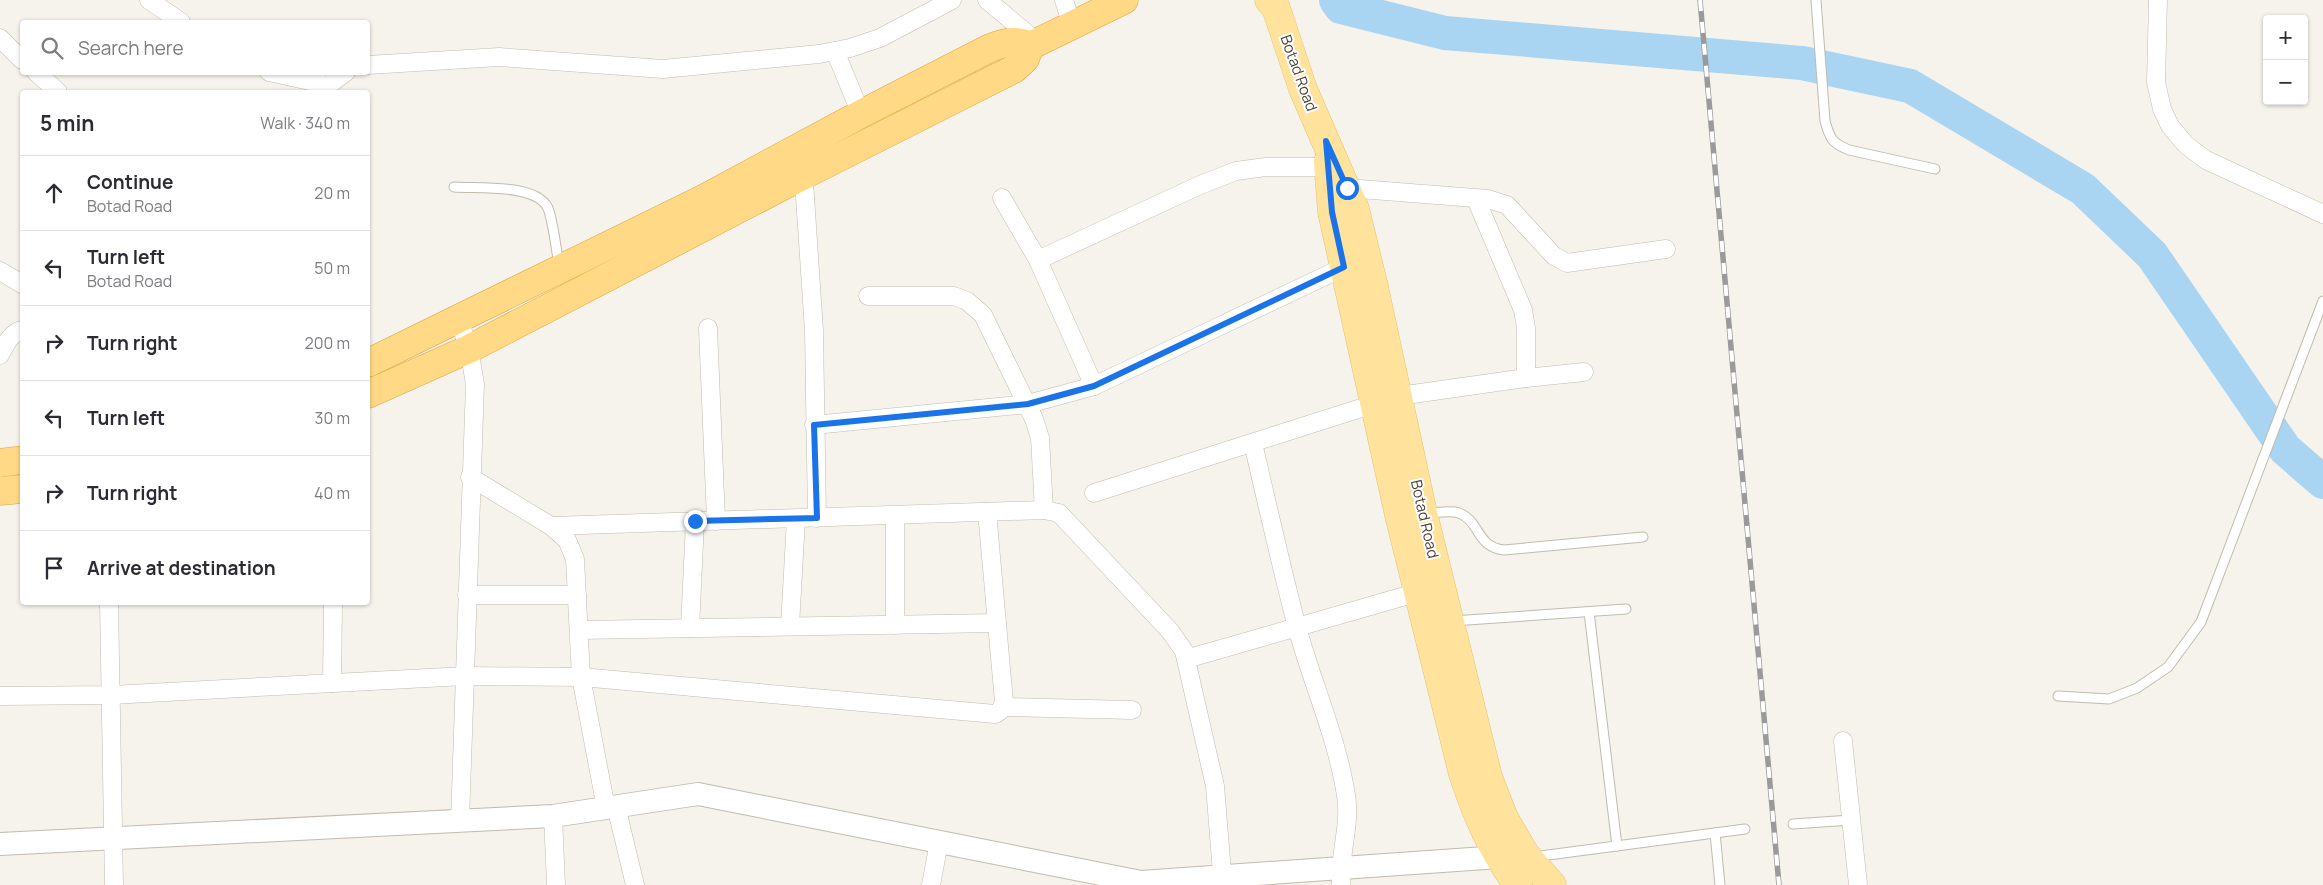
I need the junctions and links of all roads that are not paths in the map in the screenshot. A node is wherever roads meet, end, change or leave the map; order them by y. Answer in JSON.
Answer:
{"nodes":[{"id":1,"x":150,"y":0,"type":"edge"},
{"id":2,"x":952,"y":0,"type":"edge"},
{"id":3,"x":987,"y":0,"type":"edge"},
{"id":4,"x":1064,"y":0,"type":"edge"},
{"id":5,"x":1124,"y":0,"type":"edge"},
{"id":6,"x":1816,"y":0,"type":"edge"},
{"id":7,"x":2158,"y":0,"type":"edge"},
{"id":8,"x":1272,"y":3,"type":"edge"},
{"id":9,"x":178,"y":20,"type":"edge"},
{"id":10,"x":1072,"y":26,"type":"junction"},
{"id":11,"x":0,"y":38,"type":"edge"},
{"id":12,"x":1034,"y":44,"type":"junction"},
{"id":13,"x":835,"y":51,"type":"junction"},
{"id":14,"x":20,"y":58,"type":"edge"},
{"id":15,"x":370,"y":65,"type":"edge"},
{"id":16,"x":39,"y":75,"type":"edge"},
{"id":17,"x":279,"y":75,"type":"edge"},
{"id":18,"x":342,"y":75,"type":"edge"},
{"id":19,"x":323,"y":89,"type":"edge"},
{"id":20,"x":56,"y":90,"type":"edge"},
{"id":21,"x":861,"y":114,"type":"junction"},
{"id":22,"x":801,"y":146,"type":"junction"},
{"id":23,"x":1327,"y":154,"type":"junction"},
{"id":24,"x":1935,"y":169,"type":"dead end"},
{"id":25,"x":804,"y":175,"type":"junction"},
{"id":26,"x":454,"y":187,"type":"dead end"},
{"id":27,"x":1347,"y":188,"type":"junction"},
{"id":28,"x":1002,"y":198,"type":"dead end"},
{"id":29,"x":1476,"y":199,"type":"junction"},
{"id":30,"x":2323,"y":214,"type":"edge"},
{"id":31,"x":1666,"y":249,"type":"dead end"},
{"id":32,"x":1038,"y":260,"type":"junction"},
{"id":33,"x":1344,"y":267,"type":"junction"},
{"id":34,"x":560,"y":270,"type":"junction"},
{"id":35,"x":0,"y":271,"type":"edge"},
{"id":36,"x":20,"y":283,"type":"edge"},
{"id":37,"x":868,"y":296,"type":"dead end"},
{"id":38,"x":2323,"y":301,"type":"edge"},
{"id":39,"x":459,"y":320,"type":"junction"},
{"id":40,"x":708,"y":328,"type":"dead end"},
{"id":41,"x":12,"y":329,"type":"edge"},
{"id":42,"x":469,"y":349,"type":"junction"},
{"id":43,"x":0,"y":356,"type":"edge"},
{"id":44,"x":370,"y":362,"type":"edge"},
{"id":45,"x":1584,"y":372,"type":"dead end"},
{"id":46,"x":1526,"y":378,"type":"junction"},
{"id":47,"x":1094,"y":386,"type":"junction"},
{"id":48,"x":370,"y":393,"type":"edge"},
{"id":49,"x":1387,"y":400,"type":"junction"},
{"id":50,"x":1028,"y":404,"type":"junction"},
{"id":51,"x":814,"y":425,"type":"junction"},
{"id":52,"x":1253,"y":443,"type":"junction"},
{"id":53,"x":20,"y":460,"type":"edge"},
{"id":54,"x":0,"y":463,"type":"edge"},
{"id":55,"x":470,"y":470,"type":"junction"},
{"id":56,"x":1094,"y":493,"type":"dead end"},
{"id":57,"x":1044,"y":510,"type":"junction"},
{"id":58,"x":987,"y":512,"type":"junction"},
{"id":59,"x":1411,"y":514,"type":"junction"},
{"id":60,"x":895,"y":516,"type":"junction"},
{"id":61,"x":796,"y":518,"type":"junction"},
{"id":62,"x":817,"y":518,"type":"junction"},
{"id":63,"x":695,"y":521,"type":"junction"},
{"id":64,"x":716,"y":521,"type":"junction"},
{"id":65,"x":551,"y":526,"type":"junction"},
{"id":66,"x":1643,"y":537,"type":"dead end"},
{"id":67,"x":1419,"y":592,"type":"junction"},
{"id":68,"x":467,"y":595,"type":"junction"},
{"id":69,"x":577,"y":595,"type":"junction"},
{"id":70,"x":109,"y":605,"type":"edge"},
{"id":71,"x":333,"y":605,"type":"edge"},
{"id":72,"x":1626,"y":609,"type":"dead end"},
{"id":73,"x":1588,"y":612,"type":"junction"},
{"id":74,"x":1450,"y":621,"type":"junction"},
{"id":75,"x":997,"y":623,"type":"junction"},
{"id":76,"x":895,"y":625,"type":"junction"},
{"id":77,"x":790,"y":626,"type":"junction"},
{"id":78,"x":690,"y":628,"type":"junction"},
{"id":79,"x":1297,"y":628,"type":"junction"},
{"id":80,"x":579,"y":630,"type":"junction"},
{"id":81,"x":1186,"y":659,"type":"junction"},
{"id":82,"x":465,"y":676,"type":"junction"},
{"id":83,"x":581,"y":677,"type":"junction"},
{"id":84,"x":332,"y":683,"type":"junction"},
{"id":85,"x":111,"y":695,"type":"junction"},
{"id":86,"x":0,"y":696,"type":"edge"},
{"id":87,"x":2058,"y":696,"type":"dead end"},
{"id":88,"x":1004,"y":707,"type":"junction"},
{"id":89,"x":1132,"y":710,"type":"dead end"},
{"id":90,"x":1843,"y":741,"type":"dead end"},
{"id":91,"x":611,"y":807,"type":"junction"},
{"id":92,"x":553,"y":816,"type":"junction"},
{"id":93,"x":1851,"y":820,"type":"junction"},
{"id":94,"x":460,"y":821,"type":"junction"},
{"id":95,"x":1793,"y":824,"type":"dead end"},
{"id":96,"x":1745,"y":829,"type":"dead end"},
{"id":97,"x":1715,"y":833,"type":"junction"},
{"id":98,"x":114,"y":838,"type":"junction"},
{"id":99,"x":939,"y":842,"type":"junction"},
{"id":100,"x":0,"y":844,"type":"edge"},
{"id":101,"x":1617,"y":846,"type":"junction"},
{"id":102,"x":1517,"y":857,"type":"junction"},
{"id":103,"x":1341,"y":877,"type":"edge"},
{"id":104,"x":1223,"y":881,"type":"edge"},
{"id":105,"x":114,"y":885,"type":"edge"},
{"id":106,"x":556,"y":885,"type":"edge"},
{"id":107,"x":635,"y":885,"type":"edge"},
{"id":108,"x":932,"y":885,"type":"edge"},
{"id":109,"x":1518,"y":885,"type":"edge"},
{"id":110,"x":1552,"y":885,"type":"edge"},
{"id":111,"x":1720,"y":885,"type":"edge"},
{"id":112,"x":1858,"y":885,"type":"edge"}],
"edges":[{"from":1,"to":9,"type":"street"},
{"from":2,"to":13,"type":"street"},
{"from":3,"to":12,"type":"street"},
{"from":4,"to":10,"type":"street"},
{"from":5,"to":10,"type":"highway"},
{"from":6,"to":24,"type":"lane"},
{"from":7,"to":30,"type":"street"},
{"from":8,"to":23,"type":"main road","name":"Botad Road"},
{"from":10,"to":12,"type":"highway"},
{"from":11,"to":14,"type":"street"},
{"from":12,"to":21,"type":"highway"},
{"from":12,"to":25,"type":"highway"},
{"from":13,"to":15,"type":"street"},
{"from":13,"to":21,"type":"street"},
{"from":16,"to":20,"type":"street"},
{"from":17,"to":19,"type":"street"},
{"from":18,"to":19,"type":"street"},
{"from":21,"to":22,"type":"highway"},
{"from":22,"to":25,"type":"street"},
{"from":22,"to":34,"type":"highway"},
{"from":23,"to":27,"type":"main road","name":"Botad Road"},
{"from":23,"to":32,"type":"street"},
{"from":23,"to":33,"type":"main road","name":"Botad Road"},
{"from":25,"to":42,"type":"highway"},
{"from":25,"to":51,"type":"street"},
{"from":26,"to":34,"type":"lane"},
{"from":27,"to":29,"type":"street"},
{"from":27,"to":49,"type":"main road","name":"Botad Road"},
{"from":28,"to":32,"type":"street"},
{"from":29,"to":31,"type":"street"},
{"from":29,"to":46,"type":"street"},
{"from":32,"to":47,"type":"street"},
{"from":33,"to":47,"type":"street"},
{"from":33,"to":49,"type":"main road","name":"Botad Road"},
{"from":34,"to":39,"type":"highway"},
{"from":35,"to":36,"type":"street"},
{"from":37,"to":50,"type":"street"},
{"from":38,"to":87,"type":"lane"},
{"from":39,"to":42,"type":"street"},
{"from":39,"to":44,"type":"highway"},
{"from":40,"to":64,"type":"street"},
{"from":41,"to":43,"type":"street"},
{"from":42,"to":48,"type":"highway"},
{"from":42,"to":55,"type":"street"},
{"from":45,"to":46,"type":"street"},
{"from":46,"to":49,"type":"street"},
{"from":47,"to":50,"type":"street"},
{"from":49,"to":52,"type":"street"},
{"from":49,"to":59,"type":"main road","name":"Botad Road"},
{"from":50,"to":51,"type":"street"},
{"from":50,"to":57,"type":"street"},
{"from":51,"to":62,"type":"street"},
{"from":52,"to":56,"type":"street"},
{"from":52,"to":79,"type":"street"},
{"from":53,"to":54,"type":"highway"},
{"from":55,"to":65,"type":"street"},
{"from":55,"to":68,"type":"street"},
{"from":57,"to":58,"type":"street"},
{"from":57,"to":81,"type":"street"},
{"from":58,"to":60,"type":"street"},
{"from":58,"to":75,"type":"street"},
{"from":59,"to":66,"type":"lane"},
{"from":59,"to":67,"type":"main road","name":"Botad Road"},
{"from":59,"to":74,"type":"main road","name":"Botad Road"},
{"from":60,"to":62,"type":"street"},
{"from":60,"to":76,"type":"street"},
{"from":61,"to":62,"type":"street"},
{"from":61,"to":64,"type":"street"},
{"from":61,"to":77,"type":"street"},
{"from":63,"to":64,"type":"street"},
{"from":63,"to":65,"type":"street"},
{"from":63,"to":78,"type":"street"},
{"from":65,"to":69,"type":"street"},
{"from":67,"to":79,"type":"street"},
{"from":67,"to":102,"type":"main road","name":"Botad Road"},
{"from":68,"to":69,"type":"street"},
{"from":68,"to":82,"type":"street"},
{"from":69,"to":80,"type":"street"},
{"from":70,"to":85,"type":"street"},
{"from":71,"to":84,"type":"street"},
{"from":72,"to":73,"type":"lane"},
{"from":73,"to":74,"type":"lane"},
{"from":73,"to":101,"type":"lane"},
{"from":74,"to":102,"type":"main road","name":"Botad Road"},
{"from":75,"to":76,"type":"street"},
{"from":75,"to":88,"type":"street"},
{"from":76,"to":77,"type":"street"},
{"from":77,"to":78,"type":"street"},
{"from":78,"to":80,"type":"street"},
{"from":79,"to":81,"type":"street"},
{"from":79,"to":103,"type":"street"},
{"from":80,"to":83,"type":"street"},
{"from":81,"to":104,"type":"street"},
{"from":82,"to":83,"type":"street"},
{"from":82,"to":84,"type":"street"},
{"from":82,"to":94,"type":"street"},
{"from":83,"to":88,"type":"street"},
{"from":83,"to":91,"type":"street"},
{"from":84,"to":85,"type":"street"},
{"from":85,"to":86,"type":"street"},
{"from":85,"to":98,"type":"street"},
{"from":88,"to":89,"type":"street"},
{"from":90,"to":93,"type":"street"},
{"from":91,"to":92,"type":"street"},
{"from":91,"to":99,"type":"street"},
{"from":91,"to":107,"type":"street"},
{"from":92,"to":94,"type":"street"},
{"from":92,"to":106,"type":"street"},
{"from":93,"to":95,"type":"lane"},
{"from":93,"to":112,"type":"street"},
{"from":94,"to":98,"type":"street"},
{"from":96,"to":97,"type":"lane"},
{"from":97,"to":101,"type":"lane"},
{"from":97,"to":111,"type":"lane"},
{"from":98,"to":100,"type":"street"},
{"from":98,"to":105,"type":"street"},
{"from":99,"to":104,"type":"street"},
{"from":99,"to":108,"type":"street"},
{"from":101,"to":102,"type":"lane"},
{"from":102,"to":103,"type":"street"},
{"from":102,"to":109,"type":"main road","name":"Botad Road"},
{"from":102,"to":110,"type":"main road","name":"Botad Road"},
{"from":103,"to":104,"type":"street"}]}
